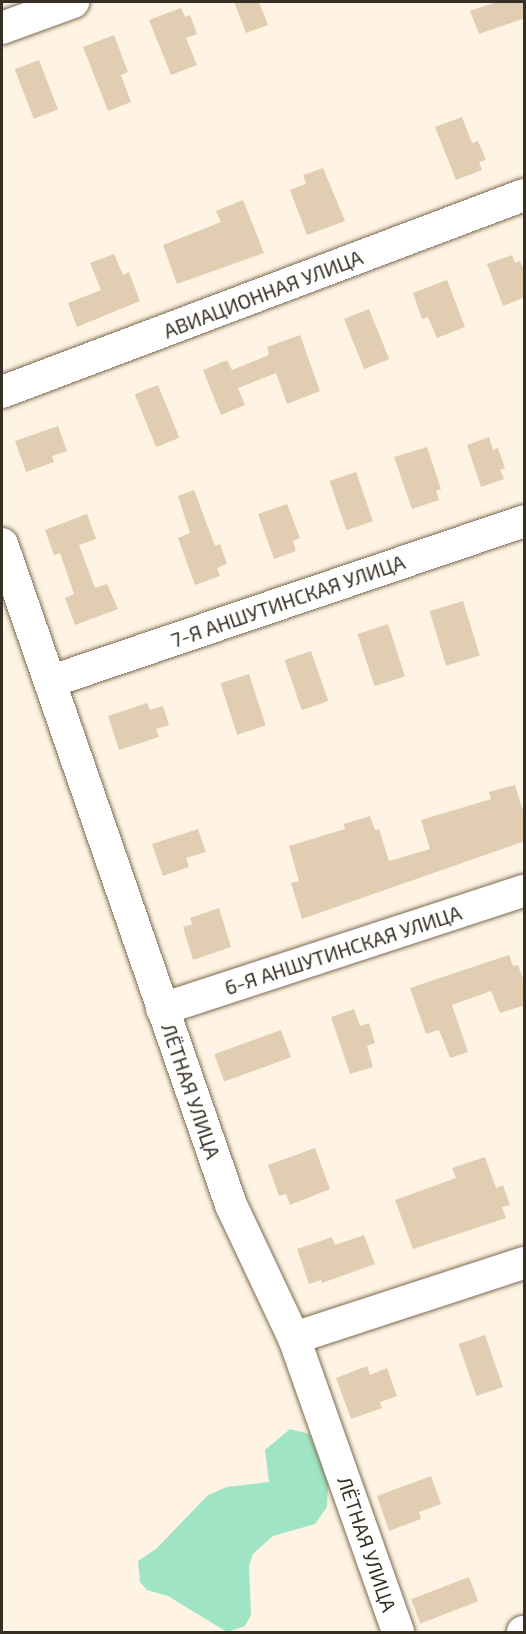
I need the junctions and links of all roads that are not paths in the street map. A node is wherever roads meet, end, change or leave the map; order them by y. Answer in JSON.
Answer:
{"nodes":[{"id":1,"x":74,"y":2,"type":"edge"},
{"id":2,"x":2,"y":28,"type":"edge"},
{"id":3,"x":525,"y":195,"type":"edge"},
{"id":4,"x":2,"y":392,"type":"edge"},
{"id":5,"x":525,"y":521,"type":"edge"},
{"id":6,"x":2,"y":544,"type":"edge"},
{"id":7,"x":52,"y":681,"type":"junction"},
{"id":8,"x":525,"y":891,"type":"edge"},
{"id":9,"x":162,"y":1009,"type":"junction"},
{"id":10,"x":525,"y":1263,"type":"edge"},
{"id":11,"x":294,"y":1338,"type":"junction"},
{"id":12,"x":398,"y":1632,"type":"edge"}],
"edges":[{"from":1,"to":2,"type":"street"},
{"from":3,"to":4,"type":"street","name":"АВИАЦИОННАЯ УЛИЦА"},
{"from":5,"to":7,"type":"street","name":"7-Я АНШУТИНСКАЯ УЛИЦА"},
{"from":6,"to":7,"type":"street","name":"ЛЁТНАЯ УЛИЦА"},
{"from":7,"to":9,"type":"street","name":"ЛЁТНАЯ УЛИЦА"},
{"from":8,"to":9,"type":"street","name":"6-Я АНШУТИНСКАЯ УЛИЦА"},
{"from":9,"to":11,"type":"street","name":"ЛЁТНАЯ УЛИЦА"},
{"from":10,"to":11,"type":"street"},
{"from":11,"to":12,"type":"street","name":"ЛЁТНАЯ УЛИЦА"}]}
